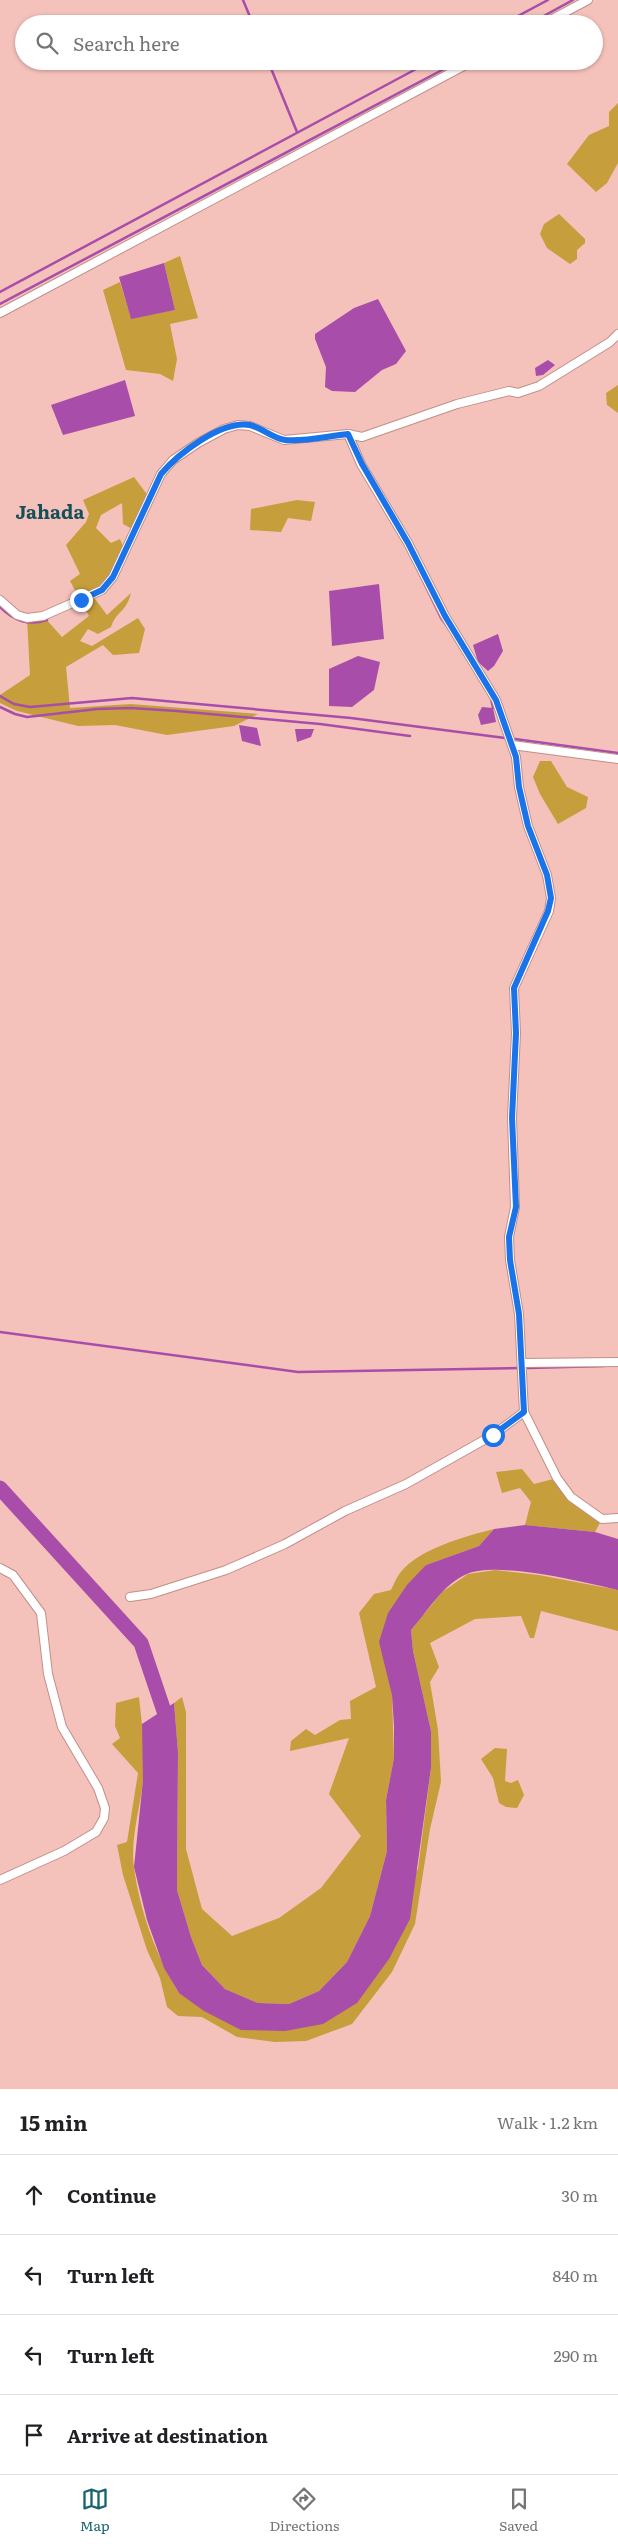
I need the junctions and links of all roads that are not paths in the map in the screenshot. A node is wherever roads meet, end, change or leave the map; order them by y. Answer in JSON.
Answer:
{"nodes":[{"id":1,"x":588,"y":0,"type":"edge"},
{"id":2,"x":560,"y":15,"type":"edge"},
{"id":3,"x":456,"y":70,"type":"edge"},
{"id":4,"x":0,"y":313,"type":"edge"},
{"id":5,"x":618,"y":334,"type":"edge"},
{"id":6,"x":348,"y":434,"type":"junction"},
{"id":7,"x":0,"y":600,"type":"edge"},
{"id":8,"x":512,"y":745,"type":"junction"},
{"id":9,"x":618,"y":759,"type":"edge"},
{"id":10,"x":618,"y":1362,"type":"edge"},
{"id":11,"x":522,"y":1364,"type":"junction"},
{"id":12,"x":524,"y":1412,"type":"junction"},
{"id":13,"x":618,"y":1518,"type":"edge"},
{"id":14,"x":0,"y":1568,"type":"edge"},
{"id":15,"x":130,"y":1597,"type":"dead end"},
{"id":16,"x":0,"y":1880,"type":"edge"}],
"edges":[{"from":1,"to":2,"type":"street"},
{"from":3,"to":4,"type":"street"},
{"from":5,"to":6,"type":"street"},
{"from":6,"to":7,"type":"street"},
{"from":6,"to":8,"type":"street"},
{"from":8,"to":9,"type":"street"},
{"from":8,"to":11,"type":"street"},
{"from":10,"to":11,"type":"street"},
{"from":11,"to":12,"type":"street"},
{"from":12,"to":13,"type":"street"},
{"from":12,"to":15,"type":"street"},
{"from":14,"to":16,"type":"street"}]}
